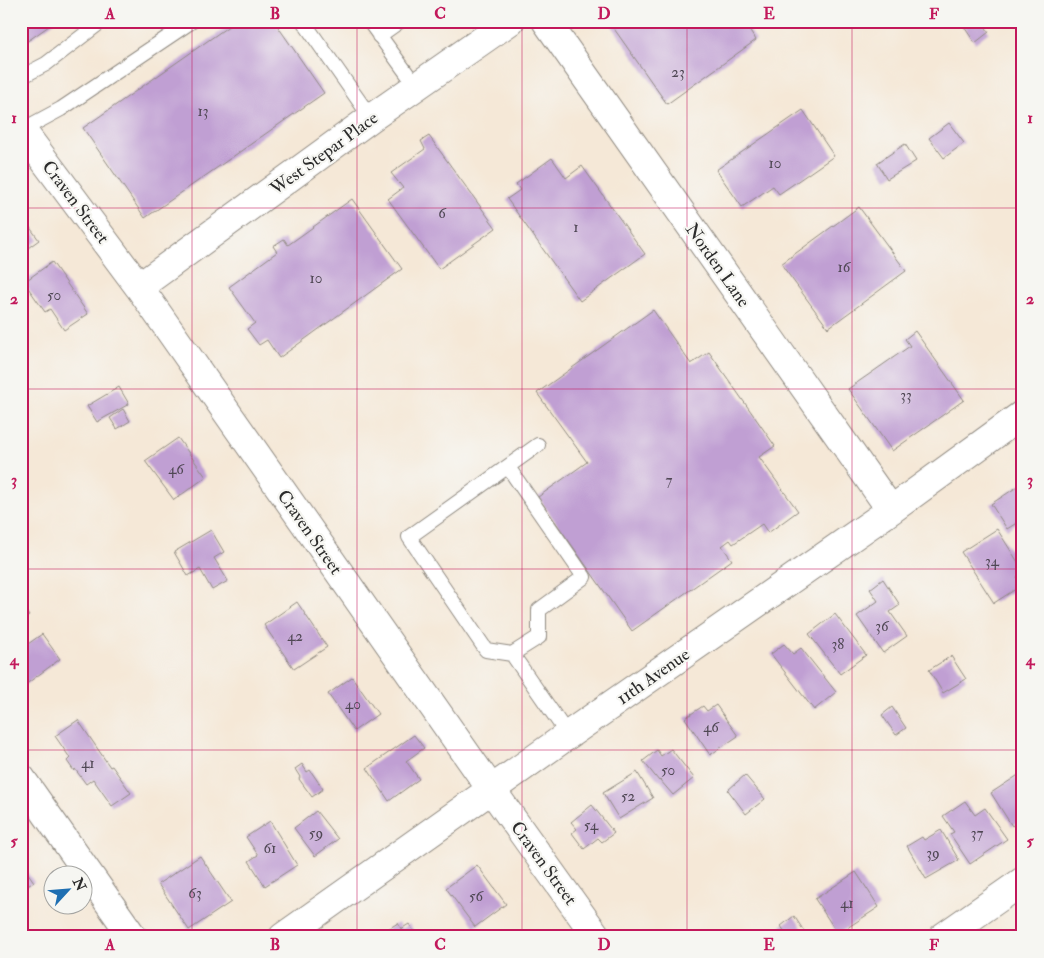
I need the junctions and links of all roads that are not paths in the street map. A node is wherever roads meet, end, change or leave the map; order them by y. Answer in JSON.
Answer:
{"nodes":[{"id":1,"x":102,"y":21,"type":"edge"},
{"id":2,"x":192,"y":21,"type":"edge"},
{"id":3,"x":303,"y":21,"type":"edge"},
{"id":4,"x":369,"y":21,"type":"edge"},
{"id":5,"x":400,"y":21,"type":"edge"},
{"id":6,"x":510,"y":21,"type":"edge"},
{"id":7,"x":546,"y":21,"type":"edge"},
{"id":8,"x":379,"y":36,"type":"junction"},
{"id":9,"x":21,"y":77,"type":"edge"},
{"id":10,"x":416,"y":86,"type":"junction"},
{"id":11,"x":371,"y":118,"type":"junction"},
{"id":12,"x":21,"y":130,"type":"edge"},
{"id":13,"x":139,"y":287,"type":"junction"},
{"id":14,"x":1023,"y":414,"type":"edge"},
{"id":15,"x":538,"y":446,"type":"dead end"},
{"id":16,"x":508,"y":467,"type":"junction"},
{"id":17,"x":891,"y":510,"type":"junction"},
{"id":18,"x":512,"y":654,"type":"junction"},
{"id":19,"x":568,"y":735,"type":"junction"},
{"id":20,"x":21,"y":778,"type":"edge"},
{"id":21,"x":491,"y":789,"type":"junction"},
{"id":22,"x":1023,"y":882,"type":"edge"},
{"id":23,"x":133,"y":937,"type":"edge"},
{"id":24,"x":283,"y":937,"type":"edge"},
{"id":25,"x":597,"y":937,"type":"edge"},
{"id":26,"x":943,"y":937,"type":"edge"}],
"edges":[{"from":1,"to":9,"type":"lane"},
{"from":2,"to":12,"type":"lane"},
{"from":3,"to":11,"type":"lane"},
{"from":4,"to":8,"type":"lane"},
{"from":5,"to":8,"type":"lane"},
{"from":6,"to":10,"type":"street","name":"West Stepar Place"},
{"from":7,"to":17,"type":"street","name":"Norden Lane"},
{"from":8,"to":10,"type":"lane"},
{"from":10,"to":11,"type":"street","name":"West Stepar Place"},
{"from":11,"to":13,"type":"street","name":"West Stepar Place"},
{"from":12,"to":13,"type":"street","name":"Craven Street"},
{"from":13,"to":21,"type":"street","name":"Craven Street"},
{"from":14,"to":17,"type":"street","name":"11th Avenue"},
{"from":15,"to":16,"type":"lane"},
{"from":16,"to":18,"type":"lane"},
{"from":16,"to":18,"type":"lane"},
{"from":17,"to":19,"type":"street","name":"11th Avenue"},
{"from":18,"to":19,"type":"lane"},
{"from":19,"to":21,"type":"street","name":"11th Avenue"},
{"from":20,"to":23,"type":"street"},
{"from":21,"to":24,"type":"street","name":"11th Avenue"},
{"from":21,"to":25,"type":"street","name":"Craven Street"},
{"from":22,"to":26,"type":"street"}]}
